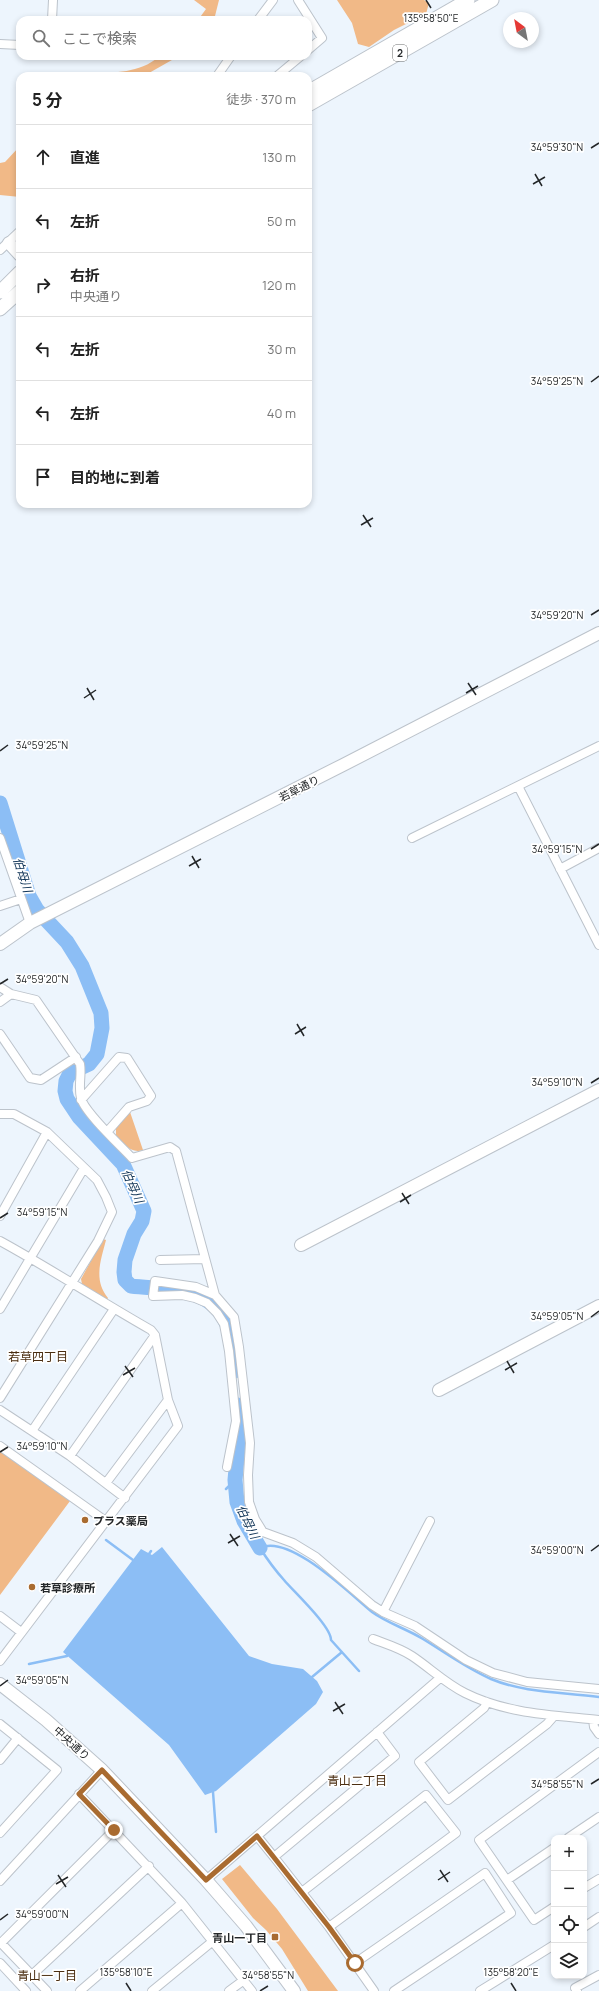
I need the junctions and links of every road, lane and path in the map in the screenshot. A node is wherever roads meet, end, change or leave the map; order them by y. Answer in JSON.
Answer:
{"nodes":[{"id":1,"x":53,"y":0,"type":"edge"},
{"id":2,"x":272,"y":0,"type":"edge"},
{"id":3,"x":298,"y":0,"type":"edge"},
{"id":4,"x":468,"y":0,"type":"edge"},
{"id":5,"x":492,"y":0,"type":"edge"},
{"id":6,"x":52,"y":16,"type":"edge"},
{"id":7,"x":261,"y":16,"type":"edge"},
{"id":8,"x":308,"y":16,"type":"edge"},
{"id":9,"x":312,"y":22,"type":"edge"},
{"id":10,"x":0,"y":44,"type":"edge"},
{"id":11,"x":16,"y":45,"type":"edge"},
{"id":12,"x":312,"y":47,"type":"edge"},
{"id":13,"x":228,"y":60,"type":"edge"},
{"id":14,"x":296,"y":60,"type":"edge"},
{"id":15,"x":220,"y":72,"type":"edge"},
{"id":16,"x":282,"y":72,"type":"edge"},
{"id":17,"x":312,"y":90,"type":"edge"},
{"id":18,"x":312,"y":102,"type":"edge"},
{"id":19,"x":16,"y":235,"type":"edge"},
{"id":20,"x":4,"y":246,"type":"edge"},
{"id":21,"x":16,"y":253,"type":"edge"},
{"id":22,"x":16,"y":276,"type":"edge"},
{"id":23,"x":0,"y":292,"type":"edge"},
{"id":24,"x":16,"y":295,"type":"edge"},
{"id":25,"x":0,"y":309,"type":"edge"},
{"id":26,"x":599,"y":633,"type":"edge"},
{"id":27,"x":599,"y":746,"type":"edge"},
{"id":28,"x":518,"y":786,"type":"junction"},
{"id":29,"x":0,"y":838,"type":"edge"},
{"id":30,"x":412,"y":838,"type":"dead end"},
{"id":31,"x":599,"y":848,"type":"edge"},
{"id":32,"x":3,"y":859,"type":"edge"},
{"id":33,"x":560,"y":869,"type":"junction"},
{"id":34,"x":21,"y":899,"type":"junction"},
{"id":35,"x":0,"y":906,"type":"edge"},
{"id":36,"x":39,"y":919,"type":"junction"},
{"id":37,"x":0,"y":944,"type":"edge"},
{"id":38,"x":599,"y":945,"type":"edge"},
{"id":39,"x":0,"y":987,"type":"edge"},
{"id":40,"x":11,"y":994,"type":"junction"},
{"id":41,"x":0,"y":1002,"type":"edge"},
{"id":42,"x":0,"y":1034,"type":"edge"},
{"id":43,"x":78,"y":1060,"type":"junction"},
{"id":44,"x":599,"y":1090,"type":"edge"},
{"id":45,"x":81,"y":1100,"type":"junction"},
{"id":46,"x":1,"y":1116,"type":"edge"},
{"id":47,"x":47,"y":1132,"type":"junction"},
{"id":48,"x":107,"y":1132,"type":"junction"},
{"id":49,"x":84,"y":1168,"type":"junction"},
{"id":50,"x":0,"y":1216,"type":"edge"},
{"id":51,"x":0,"y":1241,"type":"edge"},
{"id":52,"x":301,"y":1245,"type":"dead end"},
{"id":53,"x":30,"y":1258,"type":"junction"},
{"id":54,"x":205,"y":1259,"type":"junction"},
{"id":55,"x":160,"y":1260,"type":"dead end"},
{"id":56,"x":73,"y":1282,"type":"junction"},
{"id":57,"x":215,"y":1295,"type":"junction"},
{"id":58,"x":599,"y":1306,"type":"edge"},
{"id":59,"x":0,"y":1309,"type":"edge"},
{"id":60,"x":114,"y":1309,"type":"junction"},
{"id":61,"x":155,"y":1335,"type":"junction"},
{"id":62,"x":439,"y":1390,"type":"dead end"},
{"id":63,"x":0,"y":1398,"type":"edge"},
{"id":64,"x":168,"y":1400,"type":"junction"},
{"id":65,"x":0,"y":1410,"type":"edge"},
{"id":66,"x":32,"y":1430,"type":"junction"},
{"id":67,"x":0,"y":1446,"type":"edge"},
{"id":68,"x":70,"y":1456,"type":"junction"},
{"id":69,"x":227,"y":1467,"type":"dead end"},
{"id":70,"x":106,"y":1483,"type":"junction"},
{"id":71,"x":125,"y":1498,"type":"junction"},
{"id":72,"x":430,"y":1521,"type":"dead end"},
{"id":73,"x":107,"y":1522,"type":"junction"},
{"id":74,"x":383,"y":1612,"type":"junction"},
{"id":75,"x":0,"y":1616,"type":"edge"},
{"id":76,"x":21,"y":1632,"type":"junction"},
{"id":77,"x":373,"y":1638,"type":"dead end"},
{"id":78,"x":0,"y":1661,"type":"edge"},
{"id":79,"x":440,"y":1678,"type":"junction"},
{"id":80,"x":0,"y":1684,"type":"edge"},
{"id":81,"x":599,"y":1689,"type":"edge"},
{"id":82,"x":487,"y":1702,"type":"junction"},
{"id":83,"x":554,"y":1716,"type":"junction"},
{"id":84,"x":596,"y":1720,"type":"edge"},
{"id":85,"x":0,"y":1724,"type":"edge"},
{"id":86,"x":377,"y":1732,"type":"junction"},
{"id":87,"x":599,"y":1734,"type":"edge"},
{"id":88,"x":18,"y":1738,"type":"junction"},
{"id":89,"x":599,"y":1752,"type":"edge"},
{"id":90,"x":0,"y":1760,"type":"edge"},
{"id":91,"x":102,"y":1770,"type":"junction"},
{"id":92,"x":79,"y":1794,"type":"junction"},
{"id":93,"x":599,"y":1817,"type":"edge"},
{"id":94,"x":114,"y":1830,"type":"junction"},
{"id":95,"x":0,"y":1833,"type":"edge"},
{"id":96,"x":572,"y":1835,"type":"edge"},
{"id":97,"x":257,"y":1836,"type":"junction"},
{"id":98,"x":551,"y":1850,"type":"edge"},
{"id":99,"x":274,"y":1857,"type":"junction"},
{"id":100,"x":149,"y":1866,"type":"junction"},
{"id":101,"x":599,"y":1878,"type":"edge"},
{"id":102,"x":206,"y":1880,"type":"junction"},
{"id":103,"x":507,"y":1880,"type":"junction"},
{"id":104,"x":0,"y":1881,"type":"edge"},
{"id":105,"x":587,"y":1886,"type":"edge"},
{"id":106,"x":302,"y":1892,"type":"junction"},
{"id":107,"x":182,"y":1903,"type":"junction"},
{"id":108,"x":551,"y":1909,"type":"edge"},
{"id":109,"x":599,"y":1918,"type":"edge"},
{"id":110,"x":587,"y":1925,"type":"edge"},
{"id":111,"x":329,"y":1927,"type":"junction"},
{"id":112,"x":213,"y":1941,"type":"junction"},
{"id":113,"x":551,"y":1947,"type":"edge"},
{"id":114,"x":0,"y":1963,"type":"edge"},
{"id":115,"x":355,"y":1963,"type":"junction"},
{"id":116,"x":32,"y":1975,"type":"junction"},
{"id":117,"x":599,"y":1975,"type":"edge"},
{"id":118,"x":244,"y":1980,"type":"junction"},
{"id":119,"x":26,"y":1991,"type":"edge"},
{"id":120,"x":47,"y":1991,"type":"edge"},
{"id":121,"x":80,"y":1991,"type":"edge"},
{"id":122,"x":152,"y":1991,"type":"edge"},
{"id":123,"x":230,"y":1991,"type":"edge"},
{"id":124,"x":252,"y":1991,"type":"edge"},
{"id":125,"x":294,"y":1991,"type":"edge"},
{"id":126,"x":374,"y":1991,"type":"edge"},
{"id":127,"x":394,"y":1991,"type":"edge"},
{"id":128,"x":480,"y":1991,"type":"edge"},
{"id":129,"x":577,"y":1991,"type":"edge"}],
"edges":[{"from":1,"to":6,"type":"street"},
{"from":2,"to":7,"type":"street"},
{"from":3,"to":8,"type":"street"},
{"from":4,"to":17,"type":"main road","number":"2"},
{"from":5,"to":18,"type":"main road","number":"2"},
{"from":9,"to":12,"type":"street"},
{"from":10,"to":11,"type":"street"},
{"from":13,"to":15,"type":"street"},
{"from":14,"to":16,"type":"street"},
{"from":19,"to":20,"type":"street"},
{"from":20,"to":21,"type":"street"},
{"from":22,"to":23,"type":"main road"},
{"from":24,"to":25,"type":"main road"},
{"from":26,"to":36,"type":"street","name":"若草通り"},
{"from":27,"to":28,"type":"street"},
{"from":28,"to":30,"type":"street"},
{"from":28,"to":33,"type":"street"},
{"from":29,"to":32,"type":"street"},
{"from":31,"to":33,"type":"street"},
{"from":32,"to":34,"type":"street"},
{"from":33,"to":38,"type":"street"},
{"from":34,"to":35,"type":"street"},
{"from":34,"to":36,"type":"street"},
{"from":36,"to":37,"type":"street","name":"若草通り"},
{"from":39,"to":40,"type":"street"},
{"from":40,"to":41,"type":"street"},
{"from":40,"to":43,"type":"street"},
{"from":42,"to":43,"type":"street"},
{"from":43,"to":45,"type":"street"},
{"from":44,"to":52,"type":"street"},
{"from":45,"to":48,"type":"street"},
{"from":45,"to":48,"type":"street"},
{"from":46,"to":47,"type":"street"},
{"from":47,"to":49,"type":"street"},
{"from":47,"to":50,"type":"street"},
{"from":48,"to":54,"type":"street"},
{"from":49,"to":53,"type":"street"},
{"from":49,"to":56,"type":"street"},
{"from":51,"to":53,"type":"street"},
{"from":53,"to":56,"type":"street"},
{"from":53,"to":59,"type":"street"},
{"from":54,"to":55,"type":"street"},
{"from":54,"to":57,"type":"street"},
{"from":56,"to":60,"type":"street"},
{"from":56,"to":63,"type":"street"},
{"from":57,"to":69,"type":"street"},
{"from":57,"to":74,"type":"street"},
{"from":58,"to":62,"type":"street"},
{"from":60,"to":61,"type":"street"},
{"from":60,"to":66,"type":"street"},
{"from":61,"to":64,"type":"street"},
{"from":61,"to":68,"type":"street"},
{"from":64,"to":70,"type":"street"},
{"from":64,"to":71,"type":"street"},
{"from":65,"to":66,"type":"street"},
{"from":66,"to":68,"type":"street"},
{"from":67,"to":73,"type":"street"},
{"from":68,"to":70,"type":"street"},
{"from":70,"to":71,"type":"street"},
{"from":71,"to":73,"type":"street"},
{"from":72,"to":74,"type":"street"},
{"from":73,"to":76,"type":"street"},
{"from":74,"to":81,"type":"street"},
{"from":75,"to":76,"type":"street"},
{"from":76,"to":78,"type":"street"},
{"from":77,"to":79,"type":"street"},
{"from":79,"to":82,"type":"street"},
{"from":79,"to":86,"type":"street"},
{"from":80,"to":91,"type":"street","name":"中央通り"},
{"from":82,"to":83,"type":"street"},
{"from":82,"to":83,"type":"street"},
{"from":83,"to":84,"type":"street"},
{"from":84,"to":87,"type":"street"},
{"from":85,"to":88,"type":"street"},
{"from":86,"to":97,"type":"street"},
{"from":86,"to":99,"type":"street"},
{"from":88,"to":90,"type":"street"},
{"from":88,"to":95,"type":"street"},
{"from":89,"to":103,"type":"street"},
{"from":91,"to":92,"type":"street"},
{"from":91,"to":102,"type":"street","name":"中央通り"},
{"from":92,"to":94,"type":"street"},
{"from":92,"to":104,"type":"street"},
{"from":93,"to":96,"type":"street"},
{"from":94,"to":100,"type":"street"},
{"from":94,"to":116,"type":"street"},
{"from":97,"to":99,"type":"street"},
{"from":97,"to":102,"type":"street"},
{"from":98,"to":103,"type":"street"},
{"from":99,"to":106,"type":"street"},
{"from":100,"to":107,"type":"street"},
{"from":100,"to":116,"type":"street"},
{"from":101,"to":105,"type":"street"},
{"from":102,"to":125,"type":"street","name":"中央通り"},
{"from":103,"to":108,"type":"street"},
{"from":106,"to":111,"type":"street"},
{"from":106,"to":111,"type":"street"},
{"from":107,"to":112,"type":"street"},
{"from":107,"to":121,"type":"street"},
{"from":109,"to":110,"type":"street"},
{"from":111,"to":115,"type":"street"},
{"from":112,"to":118,"type":"street"},
{"from":112,"to":122,"type":"street"},
{"from":113,"to":128,"type":"street"},
{"from":114,"to":119,"type":"street"},
{"from":115,"to":126,"type":"street"},
{"from":115,"to":127,"type":"street"},
{"from":116,"to":120,"type":"street"},
{"from":117,"to":129,"type":"street"},
{"from":118,"to":123,"type":"street"},
{"from":118,"to":124,"type":"street"}]}
